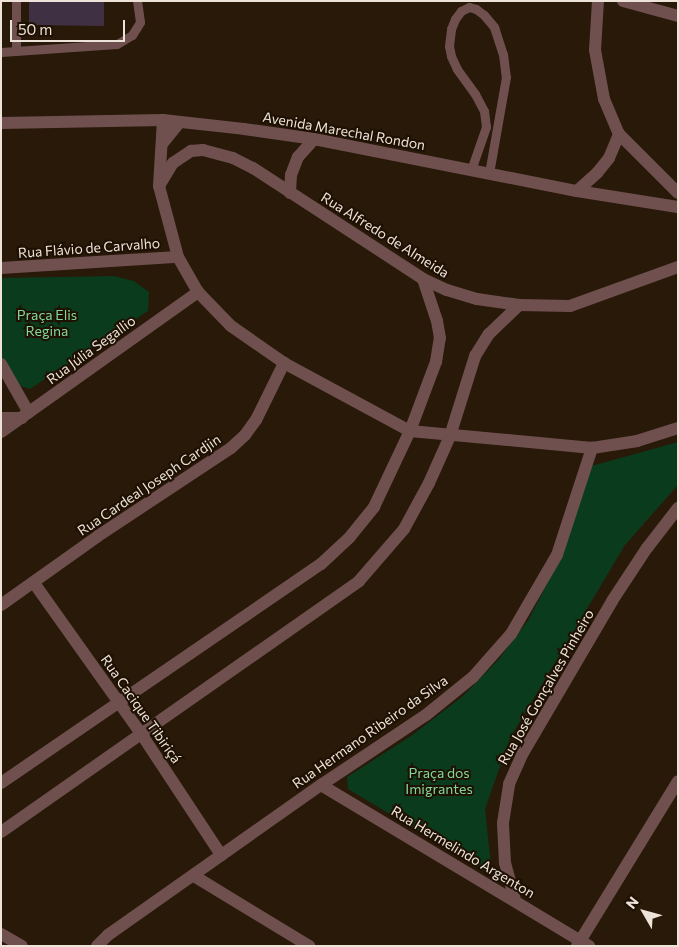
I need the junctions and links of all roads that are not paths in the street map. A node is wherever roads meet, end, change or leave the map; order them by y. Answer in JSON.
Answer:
{"nodes":[{"id":1,"x":16,"y":1,"type":"edge"},
{"id":2,"x":137,"y":1,"type":"edge"},
{"id":3,"x":598,"y":1,"type":"edge"},
{"id":4,"x":623,"y":1,"type":"edge"},
{"id":5,"x":678,"y":16,"type":"edge"},
{"id":6,"x":16,"y":51,"type":"junction"},
{"id":7,"x":1,"y":52,"type":"edge"},
{"id":8,"x":163,"y":120,"type":"junction"},
{"id":9,"x":180,"y":122,"type":"junction"},
{"id":10,"x":1,"y":123,"type":"edge"},
{"id":11,"x":619,"y":134,"type":"junction"},
{"id":12,"x":314,"y":139,"type":"junction"},
{"id":13,"x":162,"y":144,"type":"junction"},
{"id":14,"x":471,"y":170,"type":"junction"},
{"id":15,"x":489,"y":173,"type":"junction"},
{"id":16,"x":159,"y":186,"type":"junction"},
{"id":17,"x":577,"y":191,"type":"junction"},
{"id":18,"x":290,"y":193,"type":"junction"},
{"id":19,"x":678,"y":193,"type":"edge"},
{"id":20,"x":678,"y":207,"type":"edge"},
{"id":21,"x":178,"y":257,"type":"junction"},
{"id":22,"x":678,"y":267,"type":"edge"},
{"id":23,"x":1,"y":268,"type":"edge"},
{"id":24,"x":423,"y":279,"type":"junction"},
{"id":25,"x":198,"y":292,"type":"junction"},
{"id":26,"x":519,"y":305,"type":"junction"},
{"id":27,"x":284,"y":363,"type":"junction"},
{"id":28,"x":3,"y":369,"type":"edge"},
{"id":29,"x":1,"y":387,"type":"edge"},
{"id":30,"x":25,"y":415,"type":"junction"},
{"id":31,"x":1,"y":418,"type":"edge"},
{"id":32,"x":678,"y":428,"type":"edge"},
{"id":33,"x":410,"y":431,"type":"junction"},
{"id":34,"x":1,"y":432,"type":"edge"},
{"id":35,"x":450,"y":436,"type":"junction"},
{"id":36,"x":592,"y":448,"type":"junction"},
{"id":37,"x":678,"y":508,"type":"edge"},
{"id":38,"x":34,"y":582,"type":"junction"},
{"id":39,"x":1,"y":605,"type":"edge"},
{"id":40,"x":119,"y":703,"type":"junction"},
{"id":41,"x":142,"y":735,"type":"junction"},
{"id":42,"x":678,"y":781,"type":"edge"},
{"id":43,"x":1,"y":783,"type":"edge"},
{"id":44,"x":321,"y":785,"type":"junction"},
{"id":45,"x":1,"y":832,"type":"edge"},
{"id":46,"x":221,"y":855,"type":"junction"},
{"id":47,"x":194,"y":876,"type":"junction"},
{"id":48,"x":515,"y":900,"type":"junction"},
{"id":49,"x":1,"y":934,"type":"edge"},
{"id":50,"x":582,"y":944,"type":"edge"},
{"id":51,"x":22,"y":946,"type":"edge"},
{"id":52,"x":97,"y":946,"type":"edge"},
{"id":53,"x":309,"y":946,"type":"edge"}],
"edges":[{"from":1,"to":6,"type":"lane"},
{"from":2,"to":6,"type":"lane"},
{"from":3,"to":11,"type":"street"},
{"from":4,"to":5,"type":"street"},
{"from":6,"to":7,"type":"lane"},
{"from":8,"to":9,"type":"street","name":"Avenida Marechal Rondon"},
{"from":8,"to":10,"type":"street","name":"Avenida Marechal Rondon"},
{"from":8,"to":13,"type":"street"},
{"from":9,"to":12,"type":"street","name":"Avenida Marechal Rondon"},
{"from":9,"to":13,"type":"street"},
{"from":11,"to":17,"type":"street"},
{"from":11,"to":19,"type":"street"},
{"from":12,"to":14,"type":"street","name":"Avenida Marechal Rondon"},
{"from":12,"to":18,"type":"street"},
{"from":13,"to":16,"type":"street"},
{"from":14,"to":15,"type":"street","name":"Avenida Marechal Rondon"},
{"from":14,"to":15,"type":"lane"},
{"from":15,"to":17,"type":"street","name":"Avenida Marechal Rondon"},
{"from":16,"to":18,"type":"street","name":"Rua Alfredo de Almeida"},
{"from":16,"to":21,"type":"street"},
{"from":17,"to":20,"type":"street","name":"Avenida Marechal Rondon"},
{"from":18,"to":24,"type":"street","name":"Rua Alfredo de Almeida"},
{"from":21,"to":23,"type":"street","name":"Rua Flávio de Carvalho"},
{"from":21,"to":25,"type":"street"},
{"from":22,"to":26,"type":"street","name":"Rua Alfredo de Almeida"},
{"from":24,"to":26,"type":"street","name":"Rua Alfredo de Almeida"},
{"from":24,"to":33,"type":"street"},
{"from":25,"to":27,"type":"street"},
{"from":25,"to":30,"type":"street","name":"Rua Júlia Segallio"},
{"from":26,"to":35,"type":"street"},
{"from":27,"to":33,"type":"street"},
{"from":27,"to":38,"type":"street","name":"Rua Cardeal Joseph Cardjin"},
{"from":28,"to":29,"type":"street"},
{"from":28,"to":30,"type":"street"},
{"from":30,"to":31,"type":"street"},
{"from":30,"to":34,"type":"street","name":"Rua Júlia Segallio"},
{"from":32,"to":36,"type":"street"},
{"from":33,"to":35,"type":"street"},
{"from":33,"to":40,"type":"street"},
{"from":35,"to":36,"type":"street"},
{"from":35,"to":41,"type":"street"},
{"from":36,"to":44,"type":"street","name":"Rua Hermano Ribeiro da Silva"},
{"from":37,"to":48,"type":"street","name":"Rua José Gonçalves Pinheiro"},
{"from":38,"to":39,"type":"street","name":"Rua Cardeal Joseph Cardjin"},
{"from":38,"to":40,"type":"street","name":"Rua Cacique Tibiriçá"},
{"from":40,"to":41,"type":"street","name":"Rua Cacique Tibiriçá"},
{"from":40,"to":43,"type":"street"},
{"from":41,"to":45,"type":"street"},
{"from":41,"to":46,"type":"street","name":"Rua Cacique Tibiriçá"},
{"from":42,"to":50,"type":"street"},
{"from":44,"to":46,"type":"street","name":"Rua Hermano Ribeiro da Silva"},
{"from":44,"to":48,"type":"street","name":"Rua Hermelindo Argenton"},
{"from":46,"to":47,"type":"street","name":"Rua Hermano Ribeiro da Silva"},
{"from":47,"to":52,"type":"street","name":"Rua Hermano Ribeiro da Silva"},
{"from":47,"to":53,"type":"street"},
{"from":48,"to":50,"type":"street","name":"Rua Hermelindo Argenton"},
{"from":49,"to":51,"type":"street"}]}
